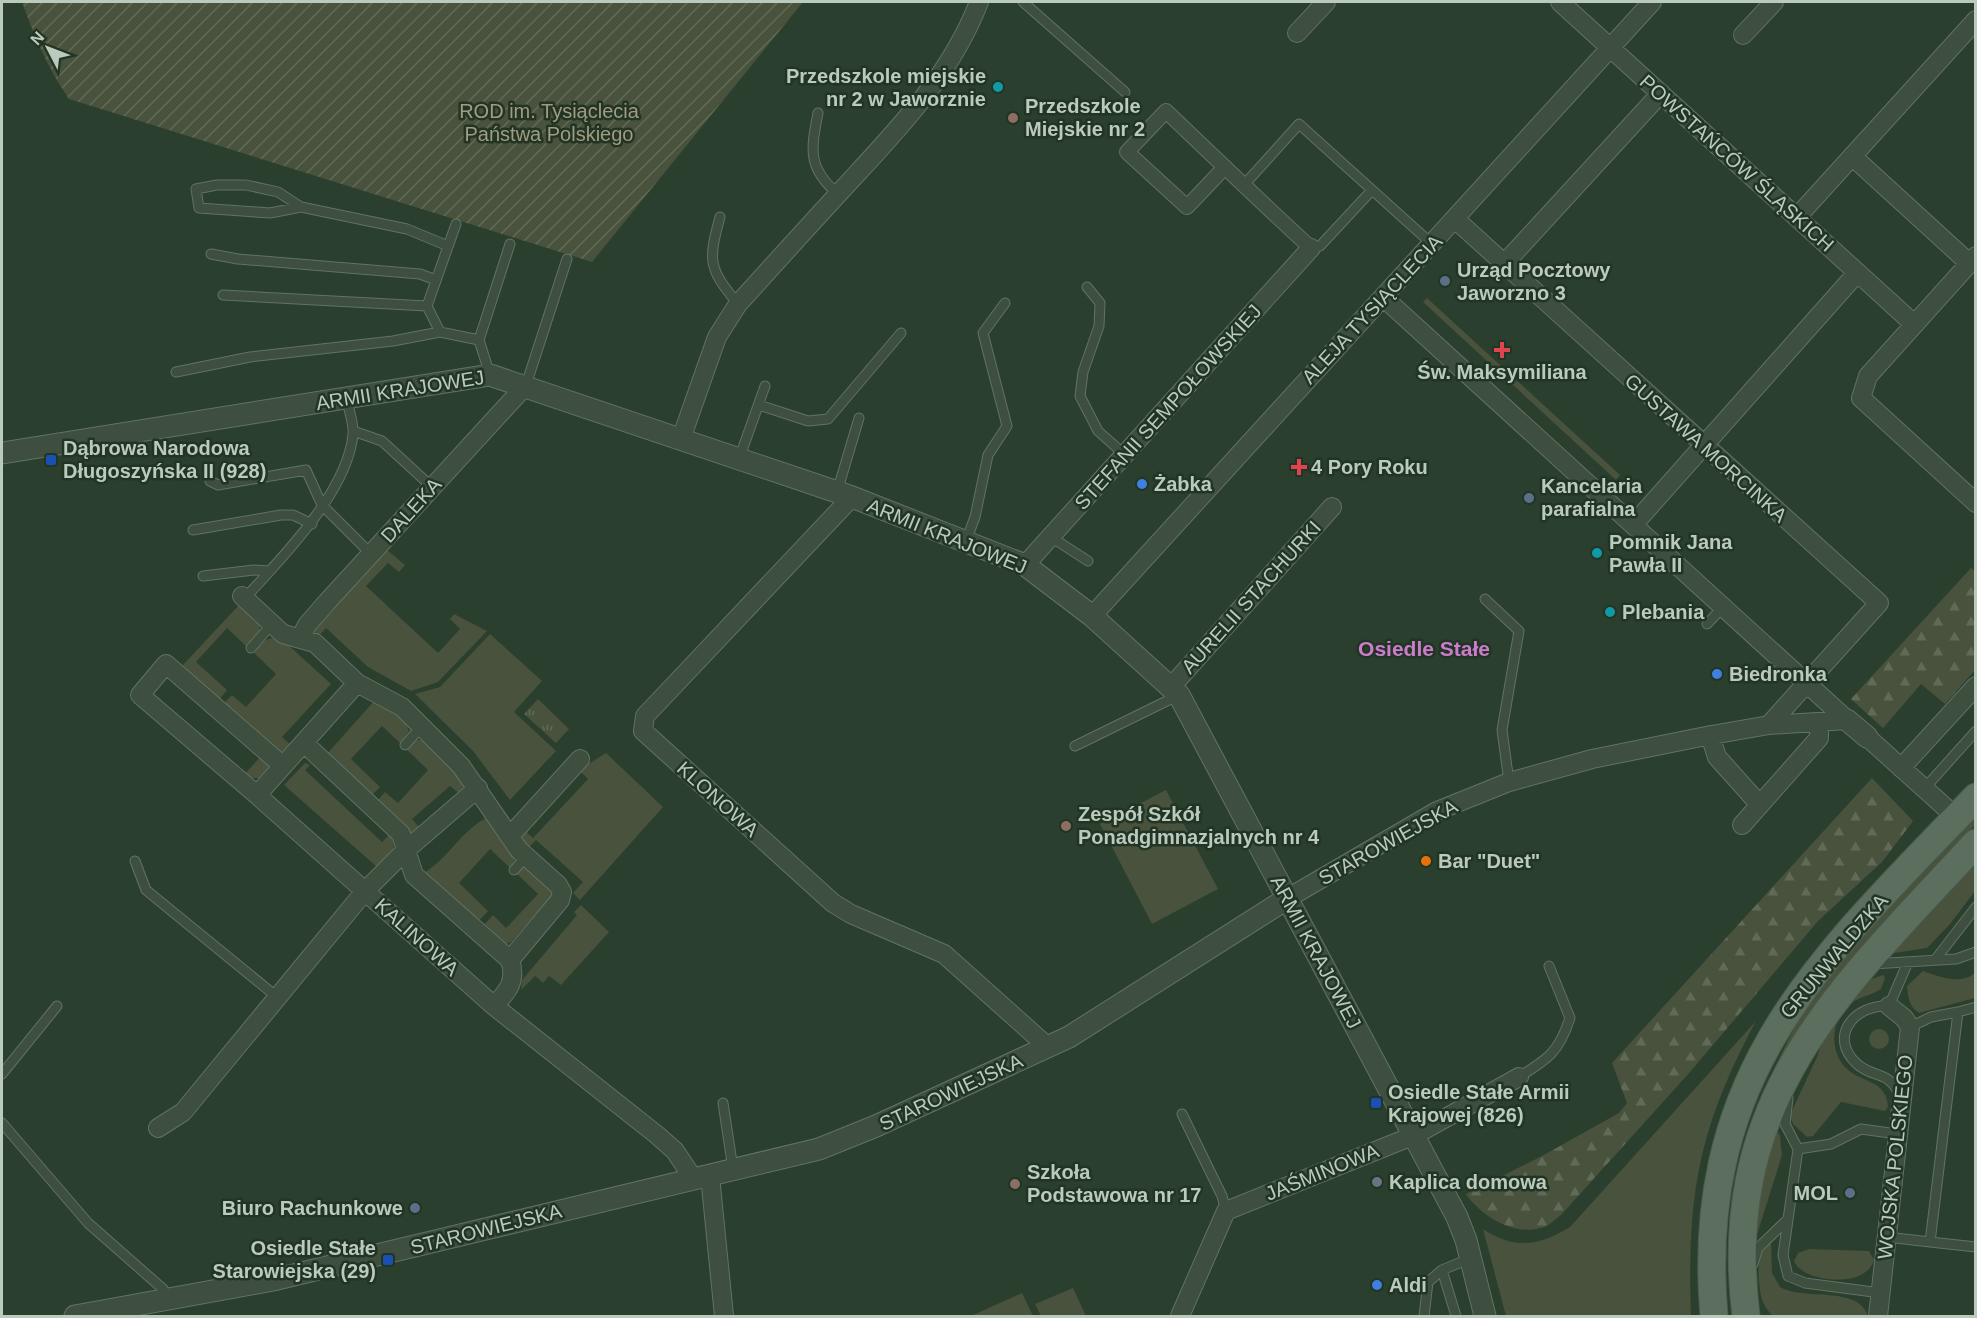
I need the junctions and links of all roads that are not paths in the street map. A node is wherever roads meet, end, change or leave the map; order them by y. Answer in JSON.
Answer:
{"nodes":[{"id":1,"x":979,"y":2,"type":"edge"},
{"id":2,"x":1023,"y":2,"type":"edge"},
{"id":3,"x":1326,"y":2,"type":"edge"},
{"id":4,"x":1560,"y":2,"type":"edge"},
{"id":5,"x":1652,"y":2,"type":"edge"},
{"id":6,"x":1774,"y":2,"type":"edge"},
{"id":7,"x":1976,"y":21,"type":"edge"},
{"id":8,"x":1297,"y":33,"type":"dead end"},
{"id":9,"x":1743,"y":35,"type":"dead end"},
{"id":10,"x":1610,"y":47,"type":"junction"},
{"id":11,"x":1125,"y":92,"type":"dead end"},
{"id":12,"x":1661,"y":93,"type":"junction"},
{"id":13,"x":818,"y":113,"type":"dead end"},
{"id":14,"x":1852,"y":156,"type":"junction"},
{"id":15,"x":1225,"y":167,"type":"junction"},
{"id":16,"x":1244,"y":185,"type":"junction"},
{"id":17,"x":1372,"y":190,"type":"junction"},
{"id":18,"x":838,"y":194,"type":"junction"},
{"id":19,"x":301,"y":207,"type":"junction"},
{"id":20,"x":720,"y":217,"type":"dead end"},
{"id":21,"x":1797,"y":217,"type":"junction"},
{"id":22,"x":1455,"y":219,"type":"junction"},
{"id":23,"x":456,"y":224,"type":"dead end"},
{"id":24,"x":510,"y":244,"type":"dead end"},
{"id":25,"x":1432,"y":244,"type":"junction"},
{"id":26,"x":448,"y":246,"type":"junction"},
{"id":27,"x":1311,"y":248,"type":"junction"},
{"id":28,"x":211,"y":254,"type":"dead end"},
{"id":29,"x":567,"y":259,"type":"dead end"},
{"id":30,"x":1972,"y":260,"type":"edge"},
{"id":31,"x":1504,"y":264,"type":"junction"},
{"id":32,"x":1857,"y":273,"type":"junction"},
{"id":33,"x":436,"y":280,"type":"junction"},
{"id":34,"x":1087,"y":287,"type":"dead end"},
{"id":35,"x":222,"y":295,"type":"dead end"},
{"id":36,"x":1383,"y":297,"type":"junction"},
{"id":37,"x":1005,"y":303,"type":"dead end"},
{"id":38,"x":738,"y":304,"type":"junction"},
{"id":39,"x":427,"y":306,"type":"junction"},
{"id":40,"x":1914,"y":324,"type":"junction"},
{"id":41,"x":440,"y":332,"type":"junction"},
{"id":42,"x":901,"y":333,"type":"dead end"},
{"id":43,"x":479,"y":340,"type":"junction"},
{"id":44,"x":176,"y":372,"type":"dead end"},
{"id":45,"x":490,"y":375,"type":"junction"},
{"id":46,"x":526,"y":385,"type":"junction"},
{"id":47,"x":765,"y":386,"type":"dead end"},
{"id":48,"x":347,"y":398,"type":"junction"},
{"id":49,"x":759,"y":405,"type":"junction"},
{"id":50,"x":859,"y":418,"type":"dead end"},
{"id":51,"x":353,"y":431,"type":"junction"},
{"id":52,"x":681,"y":439,"type":"junction"},
{"id":53,"x":1703,"y":445,"type":"junction"},
{"id":54,"x":2,"y":453,"type":"edge"},
{"id":55,"x":1125,"y":455,"type":"junction"},
{"id":56,"x":739,"y":459,"type":"junction"},
{"id":57,"x":210,"y":481,"type":"dead end"},
{"id":58,"x":432,"y":487,"type":"junction"},
{"id":59,"x":844,"y":494,"type":"junction"},
{"id":60,"x":1976,"y":503,"type":"edge"},
{"id":61,"x":322,"y":505,"type":"junction"},
{"id":62,"x":1332,"y":507,"type":"dead end"},
{"id":63,"x":312,"y":524,"type":"junction"},
{"id":64,"x":1632,"y":525,"type":"junction"},
{"id":65,"x":193,"y":530,"type":"dead end"},
{"id":66,"x":1051,"y":537,"type":"junction"},
{"id":67,"x":966,"y":541,"type":"junction"},
{"id":68,"x":371,"y":554,"type":"junction"},
{"id":69,"x":1088,"y":561,"type":"dead end"},
{"id":70,"x":1025,"y":565,"type":"junction"},
{"id":71,"x":269,"y":571,"type":"junction"},
{"id":72,"x":203,"y":576,"type":"dead end"},
{"id":73,"x":243,"y":597,"type":"joint"},
{"id":74,"x":1485,"y":599,"type":"dead end"},
{"id":75,"x":1723,"y":607,"type":"junction"},
{"id":76,"x":1092,"y":615,"type":"junction"},
{"id":77,"x":272,"y":624,"type":"junction"},
{"id":78,"x":1707,"y":624,"type":"dead end"},
{"id":79,"x":300,"y":639,"type":"junction"},
{"id":80,"x":251,"y":648,"type":"dead end"},
{"id":81,"x":357,"y":682,"type":"junction"},
{"id":82,"x":1806,"y":683,"type":"junction"},
{"id":83,"x":1976,"y":686,"type":"edge"},
{"id":84,"x":1174,"y":692,"type":"junction"},
{"id":85,"x":1847,"y":720,"type":"junction"},
{"id":86,"x":1819,"y":722,"type":"junction"},
{"id":87,"x":1769,"y":725,"type":"junction"},
{"id":88,"x":421,"y":727,"type":"junction"},
{"id":89,"x":1976,"y":731,"type":"edge"},
{"id":90,"x":1710,"y":735,"type":"junction"},
{"id":91,"x":1867,"y":737,"type":"joint"},
{"id":92,"x":304,"y":743,"type":"junction"},
{"id":93,"x":405,"y":745,"type":"dead end"},
{"id":94,"x":1075,"y":746,"type":"dead end"},
{"id":95,"x":580,"y":759,"type":"dead end"},
{"id":96,"x":283,"y":766,"type":"junction"},
{"id":97,"x":1901,"y":768,"type":"junction"},
{"id":98,"x":1509,"y":782,"type":"junction"},
{"id":99,"x":478,"y":788,"type":"junction"},
{"id":100,"x":1924,"y":789,"type":"junction"},
{"id":101,"x":257,"y":795,"type":"junction"},
{"id":102,"x":1976,"y":797,"type":"edge"},
{"id":103,"x":1760,"y":805,"type":"junction"},
{"id":104,"x":1956,"y":817,"type":"junction"},
{"id":105,"x":1742,"y":825,"type":"dead end"},
{"id":106,"x":510,"y":836,"type":"junction"},
{"id":107,"x":1976,"y":843,"type":"edge"},
{"id":108,"x":406,"y":850,"type":"junction"},
{"id":109,"x":135,"y":861,"type":"dead end"},
{"id":110,"x":365,"y":891,"type":"junction"},
{"id":111,"x":1288,"y":898,"type":"junction"},
{"id":112,"x":1976,"y":907,"type":"edge"},
{"id":113,"x":1976,"y":952,"type":"edge"},
{"id":114,"x":510,"y":960,"type":"junction"},
{"id":115,"x":1935,"y":960,"type":"junction"},
{"id":116,"x":1908,"y":962,"type":"junction"},
{"id":117,"x":1864,"y":964,"type":"junction"},
{"id":118,"x":1549,"y":966,"type":"dead end"},
{"id":119,"x":278,"y":997,"type":"junction"},
{"id":120,"x":57,"y":1005,"type":"dead end"},
{"id":121,"x":494,"y":1006,"type":"junction"},
{"id":122,"x":1889,"y":1006,"type":"junction"},
{"id":123,"x":1976,"y":1007,"type":"edge"},
{"id":124,"x":1958,"y":1012,"type":"junction"},
{"id":125,"x":1910,"y":1027,"type":"junction"},
{"id":126,"x":1809,"y":1035,"type":"junction"},
{"id":127,"x":1048,"y":1047,"type":"junction"},
{"id":128,"x":2,"y":1074,"type":"edge"},
{"id":129,"x":1519,"y":1077,"type":"joint"},
{"id":130,"x":1900,"y":1098,"type":"junction"},
{"id":131,"x":723,"y":1103,"type":"dead end"},
{"id":132,"x":1182,"y":1114,"type":"dead end"},
{"id":133,"x":2,"y":1123,"type":"edge"},
{"id":134,"x":158,"y":1128,"type":"dead end"},
{"id":135,"x":1414,"y":1134,"type":"junction"},
{"id":136,"x":1897,"y":1134,"type":"junction"},
{"id":137,"x":1798,"y":1149,"type":"junction"},
{"id":138,"x":734,"y":1170,"type":"junction"},
{"id":139,"x":702,"y":1177,"type":"junction"},
{"id":140,"x":1226,"y":1211,"type":"junction"},
{"id":141,"x":1788,"y":1219,"type":"junction"},
{"id":142,"x":1887,"y":1238,"type":"junction"},
{"id":143,"x":1930,"y":1242,"type":"junction"},
{"id":144,"x":1976,"y":1247,"type":"edge"},
{"id":145,"x":1471,"y":1258,"type":"junction"},
{"id":146,"x":1442,"y":1270,"type":"junction"},
{"id":147,"x":1881,"y":1293,"type":"junction"},
{"id":148,"x":170,"y":1299,"type":"junction"},
{"id":149,"x":75,"y":1317,"type":"edge"},
{"id":150,"x":723,"y":1317,"type":"edge"},
{"id":151,"x":1180,"y":1317,"type":"edge"},
{"id":152,"x":1424,"y":1317,"type":"edge"},
{"id":153,"x":1456,"y":1317,"type":"edge"},
{"id":154,"x":1485,"y":1317,"type":"edge"},
{"id":155,"x":1714,"y":1317,"type":"edge"},
{"id":156,"x":1748,"y":1317,"type":"edge"},
{"id":157,"x":1878,"y":1317,"type":"edge"}],
"edges":[{"from":1,"to":18,"type":"street"},
{"from":2,"to":11,"type":"lane"},
{"from":3,"to":8,"type":"street"},
{"from":4,"to":10,"type":"street","name":"POWSTAŃCÓW ŚLĄSKICH"},
{"from":5,"to":10,"type":"street","name":"ALEJA TYSIĄCLECIA"},
{"from":6,"to":9,"type":"street"},
{"from":7,"to":14,"type":"street"},
{"from":10,"to":12,"type":"street","name":"POWSTAŃCÓW ŚLĄSKICH"},
{"from":10,"to":22,"type":"street","name":"ALEJA TYSIĄCLECIA"},
{"from":12,"to":21,"type":"street","name":"POWSTAŃCÓW ŚLĄSKICH"},
{"from":12,"to":31,"type":"street"},
{"from":13,"to":18,"type":"lane"},
{"from":14,"to":21,"type":"street"},
{"from":14,"to":30,"type":"street"},
{"from":15,"to":15,"type":"street"},
{"from":15,"to":16,"type":"street"},
{"from":16,"to":17,"type":"lane"},
{"from":16,"to":27,"type":"street"},
{"from":17,"to":25,"type":"lane"},
{"from":17,"to":27,"type":"lane"},
{"from":18,"to":38,"type":"street"},
{"from":19,"to":19,"type":"lane"},
{"from":19,"to":26,"type":"lane"},
{"from":20,"to":38,"type":"lane"},
{"from":21,"to":32,"type":"street","name":"POWSTAŃCÓW ŚLĄSKICH"},
{"from":22,"to":25,"type":"street","name":"ALEJA TYSIĄCLECIA"},
{"from":22,"to":31,"type":"street","name":"GUSTAWA MORCINKA"},
{"from":23,"to":26,"type":"lane"},
{"from":24,"to":43,"type":"lane"},
{"from":25,"to":36,"type":"street","name":"ALEJA TYSIĄCLECIA"},
{"from":26,"to":33,"type":"lane"},
{"from":27,"to":55,"type":"street","name":"STEFANII SEMPOŁOWSKIEJ"},
{"from":28,"to":33,"type":"lane"},
{"from":29,"to":46,"type":"lane"},
{"from":30,"to":40,"type":"street"},
{"from":31,"to":53,"type":"street","name":"GUSTAWA MORCINKA"},
{"from":32,"to":40,"type":"street","name":"POWSTAŃCÓW ŚLĄSKICH"},
{"from":32,"to":53,"type":"street"},
{"from":33,"to":39,"type":"lane"},
{"from":34,"to":55,"type":"lane"},
{"from":35,"to":39,"type":"lane"},
{"from":36,"to":64,"type":"street"},
{"from":36,"to":76,"type":"street","name":"ALEJA TYSIĄCLECIA"},
{"from":37,"to":67,"type":"lane"},
{"from":38,"to":52,"type":"street"},
{"from":39,"to":41,"type":"lane"},
{"from":40,"to":60,"type":"street"},
{"from":41,"to":43,"type":"lane"},
{"from":41,"to":44,"type":"lane"},
{"from":42,"to":49,"type":"lane"},
{"from":43,"to":45,"type":"lane"},
{"from":45,"to":46,"type":"street","name":"ARMII KRAJOWEJ"},
{"from":45,"to":48,"type":"street","name":"ARMII KRAJOWEJ"},
{"from":46,"to":52,"type":"street","name":"ARMII KRAJOWEJ"},
{"from":46,"to":58,"type":"street","name":"DALEKA"},
{"from":47,"to":49,"type":"lane"},
{"from":48,"to":51,"type":"lane"},
{"from":48,"to":54,"type":"street","name":"ARMII KRAJOWEJ"},
{"from":49,"to":56,"type":"lane"},
{"from":50,"to":59,"type":"lane"},
{"from":51,"to":58,"type":"lane"},
{"from":51,"to":61,"type":"lane"},
{"from":52,"to":56,"type":"street","name":"ARMII KRAJOWEJ"},
{"from":53,"to":64,"type":"street"},
{"from":53,"to":82,"type":"street","name":"GUSTAWA MORCINKA"},
{"from":55,"to":66,"type":"street","name":"STEFANII SEMPOŁOWSKIEJ"},
{"from":56,"to":59,"type":"street","name":"ARMII KRAJOWEJ"},
{"from":57,"to":61,"type":"lane"},
{"from":58,"to":68,"type":"street","name":"DALEKA"},
{"from":59,"to":67,"type":"street","name":"ARMII KRAJOWEJ"},
{"from":59,"to":127,"type":"street","name":"KLONOWA"},
{"from":61,"to":63,"type":"lane"},
{"from":61,"to":68,"type":"lane"},
{"from":62,"to":84,"type":"street","name":"AURELII STACHURKI"},
{"from":63,"to":65,"type":"lane"},
{"from":63,"to":71,"type":"lane"},
{"from":64,"to":75,"type":"street"},
{"from":66,"to":69,"type":"lane"},
{"from":66,"to":70,"type":"street","name":"STEFANII SEMPOŁOWSKIEJ"},
{"from":67,"to":70,"type":"street","name":"ARMII KRAJOWEJ"},
{"from":68,"to":79,"type":"street","name":"DALEKA"},
{"from":70,"to":76,"type":"street","name":"ARMII KRAJOWEJ"},
{"from":71,"to":72,"type":"lane"},
{"from":71,"to":73,"type":"lane"},
{"from":73,"to":77,"type":"street"},
{"from":74,"to":98,"type":"lane"},
{"from":75,"to":78,"type":"lane"},
{"from":75,"to":82,"type":"street"},
{"from":76,"to":84,"type":"street","name":"ARMII KRAJOWEJ"},
{"from":77,"to":79,"type":"street"},
{"from":77,"to":80,"type":"lane"},
{"from":79,"to":81,"type":"street"},
{"from":81,"to":88,"type":"street"},
{"from":81,"to":92,"type":"street"},
{"from":82,"to":85,"type":"street"},
{"from":82,"to":87,"type":"street"},
{"from":83,"to":97,"type":"street"},
{"from":84,"to":94,"type":"lane"},
{"from":84,"to":111,"type":"street","name":"ARMII KRAJOWEJ"},
{"from":85,"to":86,"type":"street","name":"STAROWIEJSKA"},
{"from":85,"to":91,"type":"street"},
{"from":86,"to":87,"type":"street","name":"STAROWIEJSKA"},
{"from":86,"to":103,"type":"street"},
{"from":87,"to":90,"type":"street","name":"STAROWIEJSKA"},
{"from":88,"to":93,"type":"lane"},
{"from":88,"to":99,"type":"street"},
{"from":89,"to":100,"type":"lane"},
{"from":90,"to":98,"type":"street","name":"STAROWIEJSKA"},
{"from":90,"to":103,"type":"street"},
{"from":91,"to":97,"type":"street"},
{"from":92,"to":96,"type":"street"},
{"from":92,"to":108,"type":"street"},
{"from":95,"to":106,"type":"street"},
{"from":96,"to":101,"type":"street"},
{"from":96,"to":101,"type":"street","name":"KALINOWA"},
{"from":97,"to":100,"type":"street"},
{"from":98,"to":111,"type":"street","name":"STAROWIEJSKA"},
{"from":99,"to":106,"type":"street"},
{"from":99,"to":108,"type":"street"},
{"from":100,"to":104,"type":"street"},
{"from":101,"to":110,"type":"street","name":"KALINOWA"},
{"from":102,"to":104,"type":"main road","name":"GRUNWALDZKA"},
{"from":103,"to":105,"type":"street"},
{"from":104,"to":155,"type":"main road","name":"GRUNWALDZKA"},
{"from":106,"to":114,"type":"street"},
{"from":107,"to":117,"type":"main road","name":"GRUNWALDZKA"},
{"from":108,"to":110,"type":"street"},
{"from":108,"to":114,"type":"street"},
{"from":109,"to":119,"type":"lane"},
{"from":110,"to":119,"type":"street"},
{"from":110,"to":121,"type":"street","name":"KALINOWA"},
{"from":111,"to":127,"type":"street","name":"STAROWIEJSKA"},
{"from":111,"to":135,"type":"street","name":"ARMII KRAJOWEJ"},
{"from":112,"to":115,"type":"lane"},
{"from":113,"to":115,"type":"lane"},
{"from":114,"to":121,"type":"street"},
{"from":115,"to":116,"type":"lane"},
{"from":116,"to":117,"type":"lane"},
{"from":116,"to":122,"type":"lane"},
{"from":117,"to":126,"type":"main road","name":"GRUNWALDZKA"},
{"from":118,"to":129,"type":"lane"},
{"from":119,"to":134,"type":"street"},
{"from":120,"to":128,"type":"lane"},
{"from":121,"to":139,"type":"street","name":"KALINOWA"},
{"from":122,"to":125,"type":"street","name":"WOJSKA POLSKIEGO"},
{"from":122,"to":130,"type":"lane"},
{"from":123,"to":124,"type":"lane"},
{"from":124,"to":125,"type":"lane"},
{"from":124,"to":143,"type":"lane"},
{"from":125,"to":130,"type":"street","name":"WOJSKA POLSKIEGO"},
{"from":126,"to":137,"type":"lane"},
{"from":126,"to":156,"type":"main road","name":"GRUNWALDZKA"},
{"from":127,"to":138,"type":"street","name":"STAROWIEJSKA"},
{"from":129,"to":135,"type":"street","name":"JAŚMINOWA"},
{"from":130,"to":136,"type":"street","name":"WOJSKA POLSKIEGO"},
{"from":131,"to":138,"type":"lane"},
{"from":132,"to":140,"type":"lane"},
{"from":133,"to":148,"type":"lane"},
{"from":135,"to":140,"type":"street","name":"JAŚMINOWA"},
{"from":135,"to":145,"type":"street","name":"ARMII KRAJOWEJ"},
{"from":136,"to":137,"type":"lane"},
{"from":136,"to":142,"type":"street","name":"WOJSKA POLSKIEGO"},
{"from":137,"to":141,"type":"lane"},
{"from":138,"to":139,"type":"street","name":"STAROWIEJSKA"},
{"from":139,"to":148,"type":"street","name":"STAROWIEJSKA"},
{"from":139,"to":150,"type":"street","name":"KALINOWA"},
{"from":140,"to":151,"type":"street"},
{"from":141,"to":147,"type":"lane"},
{"from":141,"to":156,"type":"lane"},
{"from":142,"to":143,"type":"lane"},
{"from":142,"to":147,"type":"street","name":"WOJSKA POLSKIEGO"},
{"from":143,"to":144,"type":"lane"},
{"from":145,"to":146,"type":"lane"},
{"from":145,"to":154,"type":"street","name":"ARMII KRAJOWEJ"},
{"from":146,"to":152,"type":"lane"},
{"from":146,"to":153,"type":"lane"},
{"from":147,"to":157,"type":"street","name":"WOJSKA POLSKIEGO"},
{"from":148,"to":149,"type":"street","name":"STAROWIEJSKA"}]}
